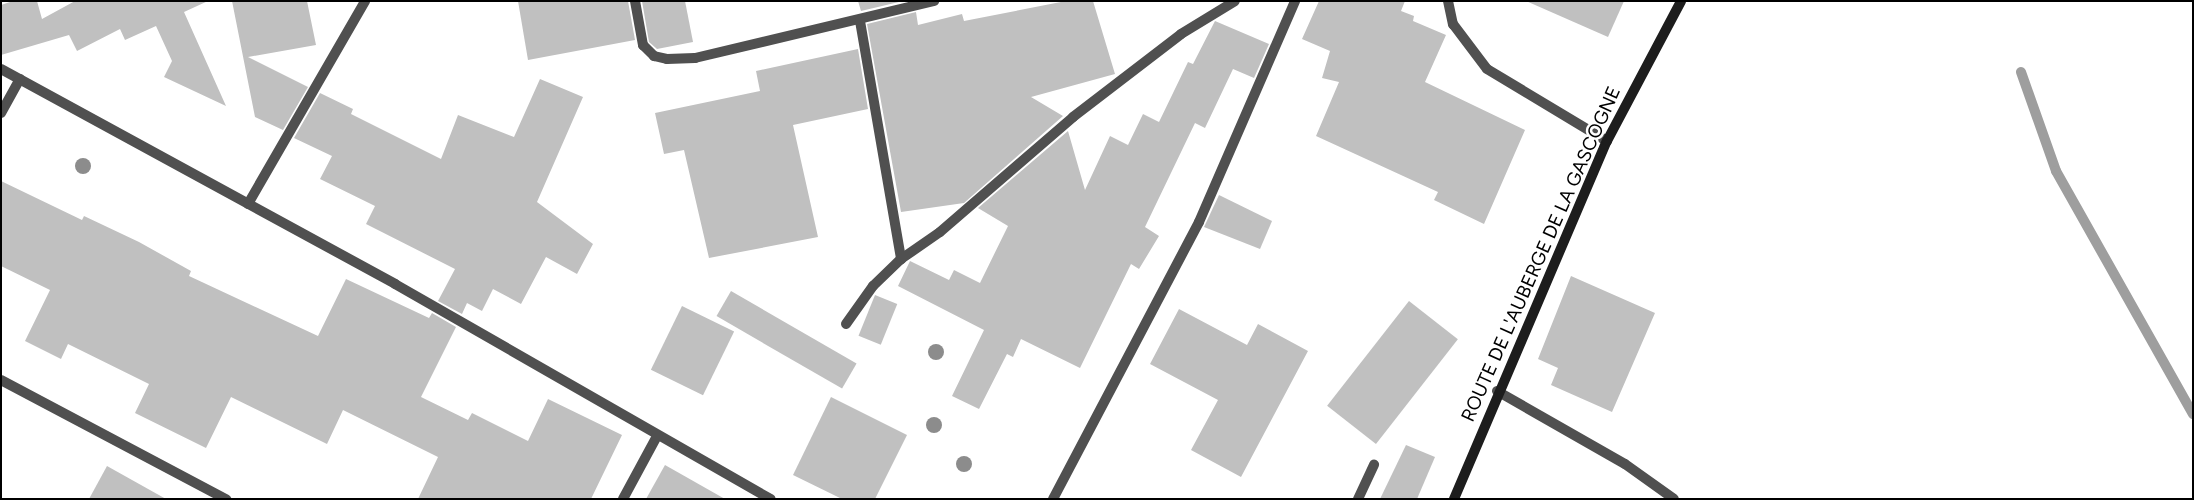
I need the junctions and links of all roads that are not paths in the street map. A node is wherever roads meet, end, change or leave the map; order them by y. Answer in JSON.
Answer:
{"nodes":[{"id":1,"x":365,"y":1,"type":"edge"},
{"id":2,"x":635,"y":1,"type":"edge"},
{"id":3,"x":934,"y":1,"type":"edge"},
{"id":4,"x":1235,"y":1,"type":"edge"},
{"id":5,"x":1295,"y":1,"type":"edge"},
{"id":6,"x":1448,"y":1,"type":"edge"},
{"id":7,"x":1681,"y":1,"type":"edge"},
{"id":8,"x":860,"y":21,"type":"junction"},
{"id":9,"x":1,"y":69,"type":"edge"},
{"id":10,"x":20,"y":80,"type":"junction"},
{"id":11,"x":1,"y":113,"type":"edge"},
{"id":12,"x":1607,"y":141,"type":"junction"},
{"id":13,"x":248,"y":204,"type":"junction"},
{"id":14,"x":901,"y":259,"type":"junction"},
{"id":15,"x":846,"y":324,"type":"dead end"},
{"id":16,"x":1,"y":380,"type":"edge"},
{"id":17,"x":1497,"y":391,"type":"junction"},
{"id":18,"x":657,"y":436,"type":"junction"},
{"id":19,"x":1374,"y":465,"type":"dead end"},
{"id":20,"x":226,"y":499,"type":"edge"},
{"id":21,"x":623,"y":499,"type":"edge"},
{"id":22,"x":772,"y":499,"type":"edge"},
{"id":23,"x":1053,"y":499,"type":"edge"},
{"id":24,"x":1358,"y":499,"type":"edge"},
{"id":25,"x":1454,"y":499,"type":"edge"},
{"id":26,"x":1674,"y":499,"type":"edge"}],
"edges":[{"from":1,"to":13,"type":"street"},
{"from":2,"to":8,"type":"street"},
{"from":3,"to":8,"type":"street"},
{"from":4,"to":14,"type":"street"},
{"from":5,"to":23,"type":"street"},
{"from":6,"to":12,"type":"street"},
{"from":7,"to":12,"type":"street","name":"ROUTE DE L'AUBERGE DE LA GASCOGNE"},
{"from":8,"to":14,"type":"street"},
{"from":9,"to":10,"type":"street"},
{"from":10,"to":11,"type":"street"},
{"from":10,"to":13,"type":"street"},
{"from":12,"to":17,"type":"street","name":"ROUTE DE L'AUBERGE DE LA GASCOGNE"},
{"from":13,"to":18,"type":"street"},
{"from":14,"to":15,"type":"street"},
{"from":16,"to":20,"type":"street"},
{"from":17,"to":25,"type":"street","name":"ROUTE DE L'AUBERGE DE LA GASCOGNE"},
{"from":17,"to":26,"type":"street"},
{"from":18,"to":21,"type":"street"},
{"from":18,"to":22,"type":"street"},
{"from":19,"to":24,"type":"street"}]}
